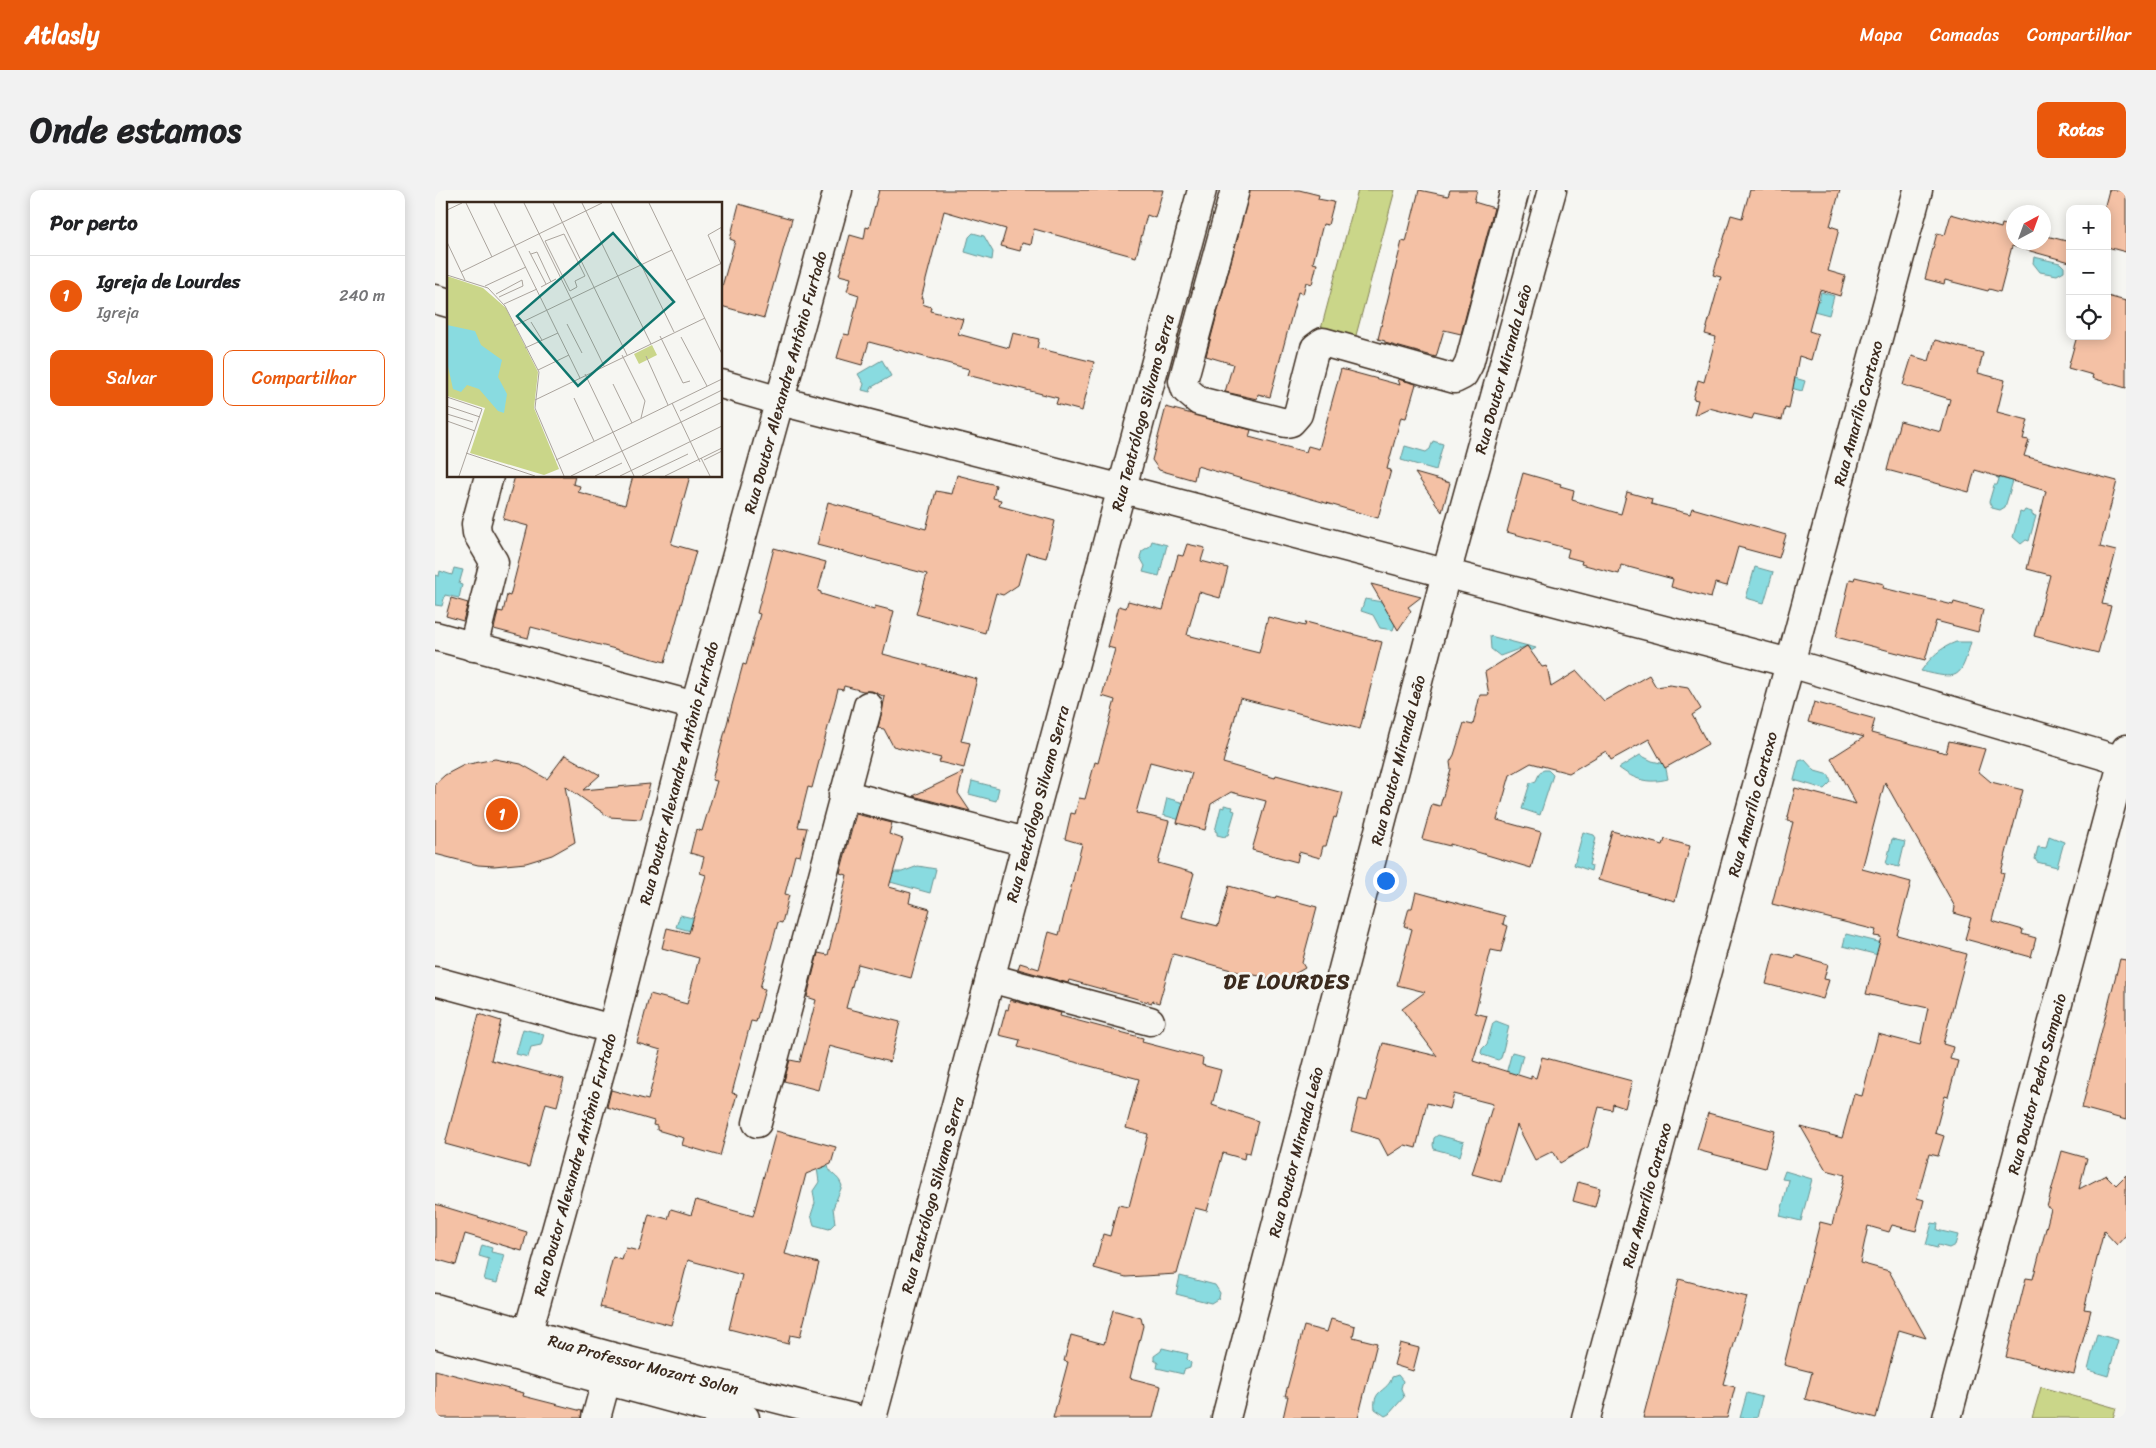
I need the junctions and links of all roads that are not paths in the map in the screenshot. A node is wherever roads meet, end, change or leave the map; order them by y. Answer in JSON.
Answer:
{"nodes":[{"id":1,"x":838,"y":190,"type":"edge"},
{"id":2,"x":1202,"y":190,"type":"edge"},
{"id":3,"x":1235,"y":190,"type":"edge"},
{"id":4,"x":1515,"y":190,"type":"edge"},
{"id":5,"x":1552,"y":190,"type":"edge"},
{"id":6,"x":1917,"y":190,"type":"edge"},
{"id":7,"x":723,"y":385,"type":"edge"},
{"id":8,"x":780,"y":401,"type":"junction"},
{"id":9,"x":489,"y":478,"type":"edge"},
{"id":10,"x":1123,"y":488,"type":"junction"},
{"id":11,"x":1446,"y":574,"type":"junction"},
{"id":12,"x":435,"y":636,"type":"edge"},
{"id":13,"x":473,"y":647,"type":"junction"},
{"id":14,"x":1789,"y":664,"type":"junction"},
{"id":15,"x":695,"y":706,"type":"junction"},
{"id":16,"x":868,"y":706,"type":"dead end"},
{"id":17,"x":2125,"y":757,"type":"edge"},
{"id":18,"x":843,"y":794,"type":"junction"},
{"id":19,"x":1026,"y":842,"type":"junction"},
{"id":20,"x":990,"y":978,"type":"junction"},
{"id":21,"x":435,"y":981,"type":"edge"},
{"id":22,"x":1150,"y":1021,"type":"dead end"},
{"id":23,"x":612,"y":1029,"type":"junction"},
{"id":24,"x":757,"y":1123,"type":"dead end"},
{"id":25,"x":435,"y":1308,"type":"edge"},
{"id":26,"x":435,"y":1334,"type":"edge"},
{"id":27,"x":524,"y":1345,"type":"junction"},
{"id":28,"x":610,"y":1369,"type":"junction"},
{"id":29,"x":596,"y":1418,"type":"edge"},
{"id":30,"x":745,"y":1418,"type":"edge"},
{"id":31,"x":853,"y":1418,"type":"edge"},
{"id":32,"x":872,"y":1418,"type":"edge"},
{"id":33,"x":1226,"y":1418,"type":"edge"},
{"id":34,"x":1586,"y":1418,"type":"edge"},
{"id":35,"x":1947,"y":1418,"type":"edge"}],
"edges":[{"from":1,"to":8,"type":"street","name":"Rua Doutor Alexandre Antônio Furtado"},
{"from":2,"to":10,"type":"street","name":"Rua Teatrólogo Silvano Serra"},
{"from":3,"to":4,"type":"street"},
{"from":5,"to":11,"type":"street","name":"Rua Doutor Miranda Leão"},
{"from":6,"to":14,"type":"street","name":"Rua Amarílio Cartaxo"},
{"from":7,"to":8,"type":"street"},
{"from":8,"to":10,"type":"street"},
{"from":8,"to":15,"type":"street","name":"Rua Doutor Alexandre Antônio Furtado"},
{"from":9,"to":13,"type":"street"},
{"from":10,"to":11,"type":"street"},
{"from":10,"to":19,"type":"street","name":"Rua Teatrólogo Silvano Serra"},
{"from":11,"to":14,"type":"street"},
{"from":11,"to":33,"type":"street","name":"Rua Doutor Miranda Leão"},
{"from":12,"to":13,"type":"street"},
{"from":13,"to":15,"type":"street"},
{"from":14,"to":17,"type":"street"},
{"from":14,"to":34,"type":"street","name":"Rua Amarílio Cartaxo"},
{"from":15,"to":23,"type":"street","name":"Rua Doutor Alexandre Antônio Furtado"},
{"from":16,"to":18,"type":"street"},
{"from":17,"to":35,"type":"street","name":"Rua Doutor Pedro Sampaio"},
{"from":18,"to":19,"type":"street"},
{"from":18,"to":24,"type":"street"},
{"from":19,"to":20,"type":"street","name":"Rua Teatrólogo Silvano Serra"},
{"from":20,"to":22,"type":"street"},
{"from":20,"to":32,"type":"street","name":"Rua Teatrólogo Silvano Serra"},
{"from":21,"to":23,"type":"street"},
{"from":23,"to":27,"type":"street","name":"Rua Doutor Alexandre Antônio Furtado"},
{"from":25,"to":27,"type":"street","name":"Rua Professor Mozart Solon"},
{"from":26,"to":27,"type":"street","name":"Rua Professor Mozart Solon"},
{"from":27,"to":28,"type":"street","name":"Rua Professor Mozart Solon"},
{"from":28,"to":29,"type":"street"},
{"from":28,"to":30,"type":"street","name":"Rua Professor Mozart Solon"},
{"from":28,"to":31,"type":"street","name":"Rua Professor Mozart Solon"}]}
